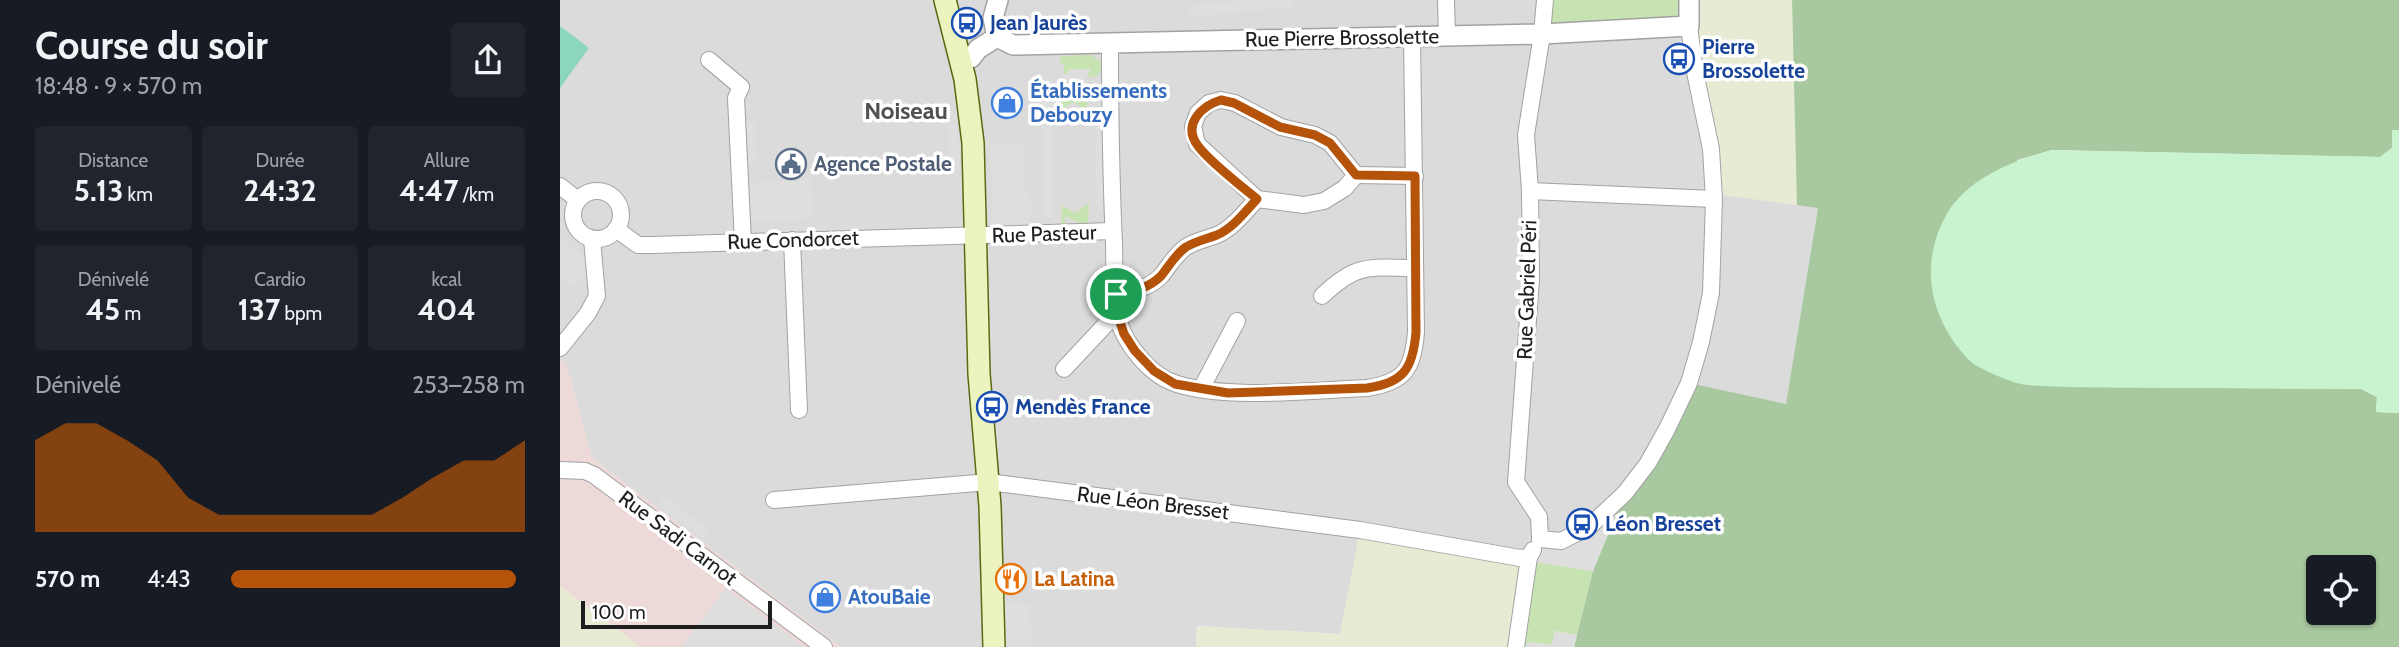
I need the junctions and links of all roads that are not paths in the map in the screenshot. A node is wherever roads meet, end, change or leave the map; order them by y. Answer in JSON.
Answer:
{"nodes":[{"id":1,"x":999,"y":0,"type":"edge"},
{"id":2,"x":1446,"y":0,"type":"edge"},
{"id":3,"x":1545,"y":0,"type":"edge"},
{"id":4,"x":1689,"y":0,"type":"edge"},
{"id":5,"x":950,"y":1,"type":"edge"},
{"id":6,"x":1689,"y":26,"type":"junction"},
{"id":7,"x":1542,"y":34,"type":"junction"},
{"id":8,"x":1412,"y":36,"type":"junction"},
{"id":9,"x":1447,"y":36,"type":"junction"},
{"id":10,"x":997,"y":37,"type":"junction"},
{"id":11,"x":1110,"y":42,"type":"junction"},
{"id":12,"x":971,"y":58,"type":"junction"},
{"id":13,"x":709,"y":60,"type":"dead end"},
{"id":14,"x":973,"y":143,"type":"junction"},
{"id":15,"x":1356,"y":175,"type":"junction"},
{"id":16,"x":1415,"y":176,"type":"junction"},
{"id":17,"x":560,"y":186,"type":"edge"},
{"id":18,"x":1530,"y":191,"type":"junction"},
{"id":19,"x":1257,"y":199,"type":"junction"},
{"id":20,"x":1714,"y":199,"type":"junction"},
{"id":21,"x":578,"y":200,"type":"junction"},
{"id":22,"x":616,"y":229,"type":"junction"},
{"id":23,"x":1114,"y":231,"type":"junction"},
{"id":24,"x":974,"y":235,"type":"junction"},
{"id":25,"x":592,"y":239,"type":"junction"},
{"id":26,"x":792,"y":240,"type":"junction"},
{"id":27,"x":743,"y":242,"type":"junction"},
{"id":28,"x":1415,"y":268,"type":"junction"},
{"id":29,"x":1116,"y":294,"type":"junction"},
{"id":30,"x":1322,"y":296,"type":"dead end"},
{"id":31,"x":1118,"y":316,"type":"junction"},
{"id":32,"x":1237,"y":321,"type":"dead end"},
{"id":33,"x":560,"y":348,"type":"edge"},
{"id":34,"x":1065,"y":369,"type":"dead end"},
{"id":35,"x":1201,"y":389,"type":"junction"},
{"id":36,"x":799,"y":410,"type":"dead end"},
{"id":37,"x":560,"y":470,"type":"edge"},
{"id":38,"x":989,"y":482,"type":"junction"},
{"id":39,"x":774,"y":500,"type":"dead end"},
{"id":40,"x":1540,"y":539,"type":"junction"},
{"id":41,"x":1529,"y":557,"type":"junction"},
{"id":42,"x":824,"y":647,"type":"edge"},
{"id":43,"x":994,"y":647,"type":"edge"},
{"id":44,"x":1516,"y":647,"type":"edge"}],
"edges":[{"from":1,"to":10,"type":"street"},
{"from":2,"to":9,"type":"street"},
{"from":3,"to":7,"type":"street","name":"Rue Gabriel Péri"},
{"from":4,"to":6,"type":"street"},
{"from":5,"to":12,"type":"main road"},
{"from":5,"to":14,"type":"main road"},
{"from":6,"to":7,"type":"street","name":"Rue Pierre Brossolette"},
{"from":6,"to":20,"type":"street"},
{"from":7,"to":9,"type":"street","name":"Rue Pierre Brossolette"},
{"from":7,"to":18,"type":"street","name":"Rue Gabriel Péri"},
{"from":8,"to":9,"type":"street","name":"Rue Pierre Brossolette"},
{"from":8,"to":11,"type":"street","name":"Rue Pierre Brossolette"},
{"from":8,"to":16,"type":"street"},
{"from":10,"to":11,"type":"street","name":"Rue Pierre Brossolette"},
{"from":10,"to":12,"type":"street"},
{"from":11,"to":23,"type":"street"},
{"from":12,"to":14,"type":"main road"},
{"from":13,"to":27,"type":"street"},
{"from":14,"to":24,"type":"main road"},
{"from":15,"to":16,"type":"street"},
{"from":15,"to":19,"type":"street"},
{"from":15,"to":19,"type":"street"},
{"from":16,"to":28,"type":"street"},
{"from":17,"to":21,"type":"street"},
{"from":18,"to":20,"type":"street"},
{"from":18,"to":40,"type":"street","name":"Rue Gabriel Péri"},
{"from":19,"to":29,"type":"street"},
{"from":20,"to":40,"type":"street"},
{"from":21,"to":22,"type":"street"},
{"from":21,"to":25,"type":"street"},
{"from":22,"to":25,"type":"street"},
{"from":22,"to":27,"type":"street","name":"Rue Condorcet"},
{"from":23,"to":24,"type":"street","name":"Rue Pasteur"},
{"from":23,"to":29,"type":"street"},
{"from":24,"to":26,"type":"street","name":"Rue Condorcet"},
{"from":24,"to":38,"type":"main road"},
{"from":25,"to":33,"type":"street"},
{"from":26,"to":27,"type":"street","name":"Rue Condorcet"},
{"from":26,"to":36,"type":"street"},
{"from":28,"to":30,"type":"street"},
{"from":28,"to":35,"type":"street"},
{"from":29,"to":31,"type":"street"},
{"from":31,"to":34,"type":"street"},
{"from":31,"to":35,"type":"street"},
{"from":32,"to":35,"type":"street"},
{"from":37,"to":42,"type":"street","name":"Rue Sadi Carnot"},
{"from":38,"to":39,"type":"street","name":"Rue Léon Bresset"},
{"from":38,"to":41,"type":"street","name":"Rue Léon Bresset"},
{"from":38,"to":43,"type":"main road"},
{"from":40,"to":41,"type":"street"},
{"from":41,"to":44,"type":"street"}]}
